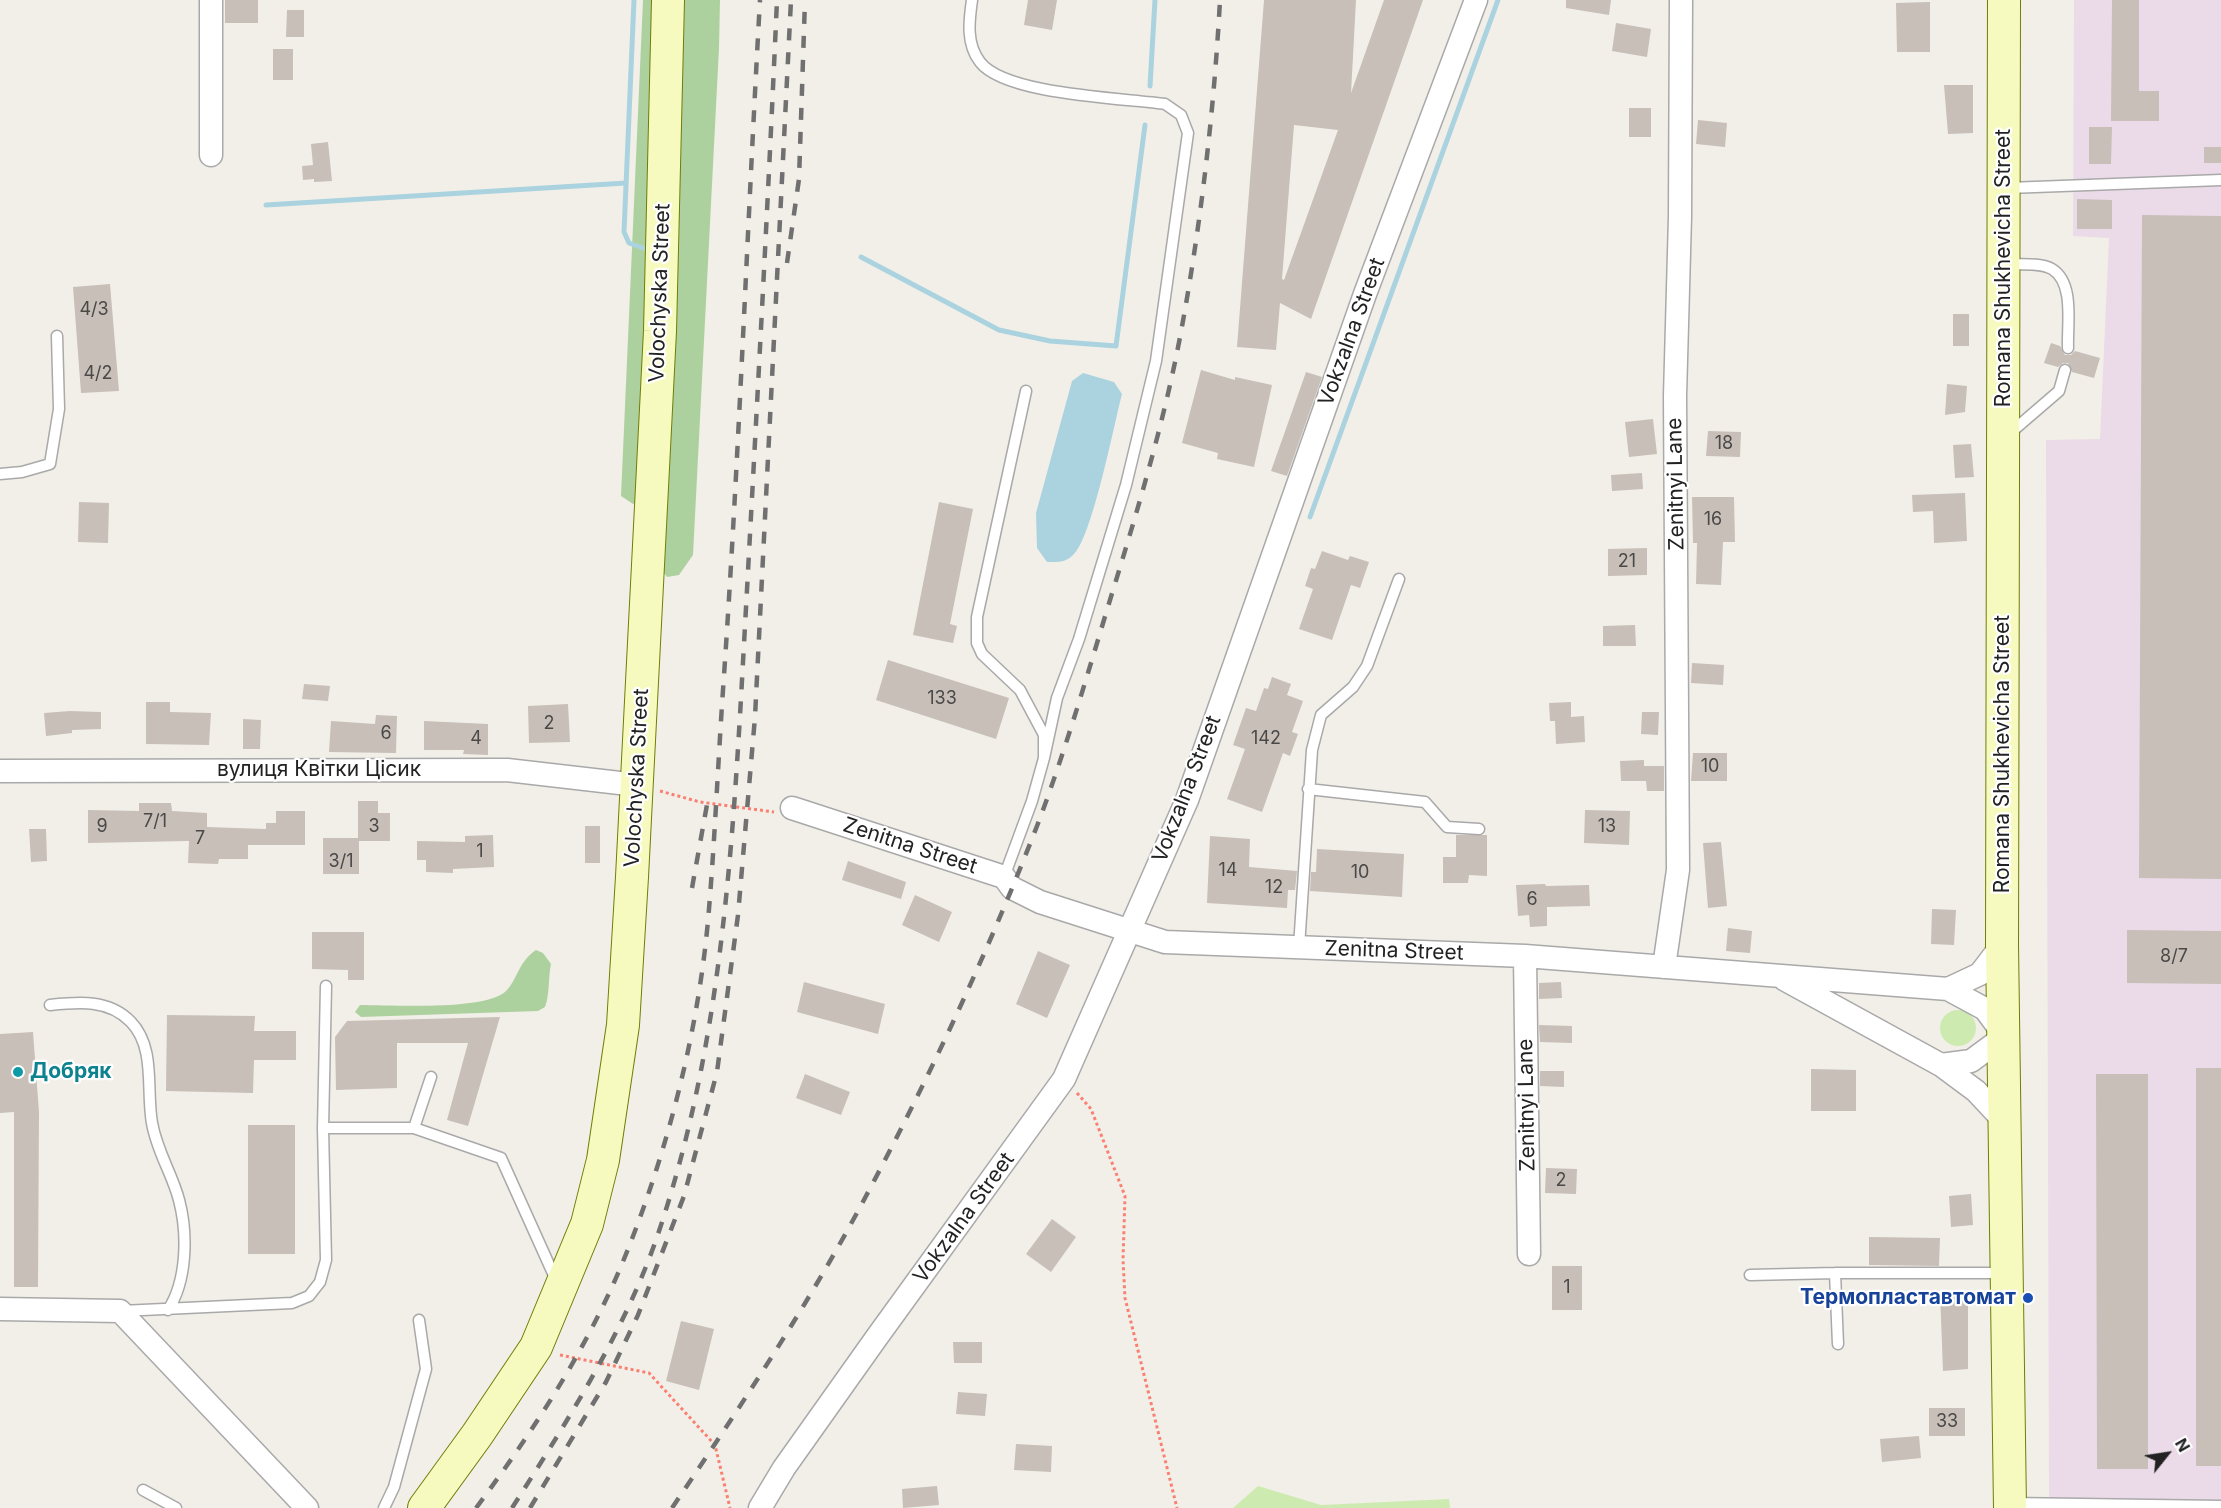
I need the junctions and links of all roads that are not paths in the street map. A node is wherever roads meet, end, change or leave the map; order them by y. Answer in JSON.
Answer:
{"nodes":[{"id":1,"x":211,"y":0,"type":"edge"},
{"id":2,"x":668,"y":0,"type":"edge"},
{"id":3,"x":972,"y":0,"type":"edge"},
{"id":4,"x":1476,"y":0,"type":"edge"},
{"id":5,"x":1681,"y":0,"type":"edge"},
{"id":6,"x":2004,"y":0,"type":"edge"},
{"id":7,"x":212,"y":155,"type":"dead end"},
{"id":8,"x":2221,"y":180,"type":"edge"},
{"id":9,"x":2004,"y":188,"type":"junction"},
{"id":10,"x":2004,"y":264,"type":"junction"},
{"id":11,"x":57,"y":336,"type":"dead end"},
{"id":12,"x":2068,"y":348,"type":"dead end"},
{"id":13,"x":2065,"y":369,"type":"dead end"},
{"id":14,"x":1026,"y":391,"type":"dead end"},
{"id":15,"x":2004,"y":438,"type":"junction"},
{"id":16,"x":0,"y":474,"type":"edge"},
{"id":17,"x":1399,"y":579,"type":"dead end"},
{"id":18,"x":1044,"y":758,"type":"junction"},
{"id":19,"x":0,"y":771,"type":"edge"},
{"id":20,"x":637,"y":784,"type":"junction"},
{"id":21,"x":1308,"y":789,"type":"junction"},
{"id":22,"x":792,"y":808,"type":"road end"},
{"id":23,"x":1479,"y":829,"type":"dead end"},
{"id":24,"x":1004,"y":877,"type":"junction"},
{"id":25,"x":1129,"y":932,"type":"junction"},
{"id":26,"x":2002,"y":945,"type":"junction"},
{"id":27,"x":1299,"y":947,"type":"junction"},
{"id":28,"x":1525,"y":956,"type":"junction"},
{"id":29,"x":1664,"y":967,"type":"junction"},
{"id":30,"x":1778,"y":976,"type":"junction"},
{"id":31,"x":326,"y":986,"type":"dead end"},
{"id":32,"x":1948,"y":989,"type":"junction"},
{"id":33,"x":50,"y":1005,"type":"dead end"},
{"id":34,"x":2005,"y":1036,"type":"junction"},
{"id":35,"x":1941,"y":1065,"type":"junction"},
{"id":36,"x":431,"y":1077,"type":"dead end"},
{"id":37,"x":2005,"y":1122,"type":"junction"},
{"id":38,"x":323,"y":1128,"type":"junction"},
{"id":39,"x":414,"y":1128,"type":"junction"},
{"id":40,"x":1529,"y":1254,"type":"dead end"},
{"id":41,"x":1835,"y":1273,"type":"junction"},
{"id":42,"x":2008,"y":1273,"type":"junction"},
{"id":43,"x":1750,"y":1275,"type":"dead end"},
{"id":44,"x":560,"y":1289,"type":"junction"},
{"id":45,"x":0,"y":1309,"type":"edge"},
{"id":46,"x":168,"y":1310,"type":"junction"},
{"id":47,"x":120,"y":1311,"type":"junction"},
{"id":48,"x":419,"y":1320,"type":"dead end"},
{"id":49,"x":1838,"y":1344,"type":"dead end"},
{"id":50,"x":143,"y":1490,"type":"dead end"},
{"id":51,"x":2010,"y":1505,"type":"edge"},
{"id":52,"x":2221,"y":1506,"type":"edge"},
{"id":53,"x":176,"y":1508,"type":"edge"},
{"id":54,"x":307,"y":1508,"type":"edge"},
{"id":55,"x":384,"y":1508,"type":"edge"},
{"id":56,"x":424,"y":1508,"type":"edge"},
{"id":57,"x":760,"y":1508,"type":"edge"}],
"edges":[{"from":1,"to":7,"type":"street"},
{"from":2,"to":20,"type":"main road","name":"Volochyska Street"},
{"from":3,"to":18,"type":"lane"},
{"from":4,"to":25,"type":"street","name":"Vokzalna Street"},
{"from":5,"to":29,"type":"street","name":"Zenitnyi Lane"},
{"from":6,"to":9,"type":"main road","name":"Romana Shukhevicha Street"},
{"from":8,"to":9,"type":"lane"},
{"from":9,"to":10,"type":"main road","name":"Romana Shukhevicha Street"},
{"from":10,"to":12,"type":"lane"},
{"from":10,"to":15,"type":"main road","name":"Romana Shukhevicha Street"},
{"from":11,"to":16,"type":"lane"},
{"from":13,"to":15,"type":"lane"},
{"from":14,"to":18,"type":"lane"},
{"from":15,"to":26,"type":"main road","name":"Romana Shukhevicha Street"},
{"from":17,"to":21,"type":"lane"},
{"from":18,"to":24,"type":"lane"},
{"from":19,"to":20,"type":"street","name":"вулиця Квітки Цісик"},
{"from":20,"to":44,"type":"main road","name":"Volochyska Street"},
{"from":21,"to":23,"type":"lane"},
{"from":21,"to":27,"type":"lane"},
{"from":22,"to":24,"type":"street","name":"Zenitna Street"},
{"from":24,"to":25,"type":"street","name":"Zenitna Street"},
{"from":25,"to":27,"type":"street","name":"Zenitna Street"},
{"from":25,"to":57,"type":"street","name":"Vokzalna Street"},
{"from":26,"to":32,"type":"street","name":"Zenitna Street"},
{"from":26,"to":34,"type":"main road","name":"Romana Shukhevicha Street"},
{"from":27,"to":28,"type":"street","name":"Zenitna Street"},
{"from":28,"to":29,"type":"street","name":"Zenitna Street"},
{"from":28,"to":40,"type":"street","name":"Zenitnyi Lane"},
{"from":29,"to":30,"type":"street","name":"Zenitna Street"},
{"from":30,"to":32,"type":"street","name":"Zenitna Street"},
{"from":30,"to":35,"type":"street"},
{"from":31,"to":38,"type":"lane"},
{"from":32,"to":34,"type":"street"},
{"from":33,"to":46,"type":"lane"},
{"from":34,"to":35,"type":"street"},
{"from":34,"to":37,"type":"main road","name":"Romana Shukhevicha Street"},
{"from":35,"to":37,"type":"street"},
{"from":36,"to":39,"type":"lane"},
{"from":37,"to":42,"type":"main road","name":"Romana Shukhevicha Street"},
{"from":38,"to":39,"type":"lane"},
{"from":38,"to":46,"type":"lane"},
{"from":39,"to":44,"type":"lane"},
{"from":41,"to":42,"type":"lane"},
{"from":41,"to":43,"type":"lane"},
{"from":41,"to":49,"type":"lane"},
{"from":42,"to":51,"type":"main road","name":"Romana Shukhevicha Street"},
{"from":44,"to":56,"type":"main road","name":"Volochyska Street"},
{"from":45,"to":47,"type":"street"},
{"from":46,"to":47,"type":"lane"},
{"from":47,"to":54,"type":"street"},
{"from":48,"to":55,"type":"lane"},
{"from":50,"to":53,"type":"lane"},
{"from":51,"to":52,"type":"lane"}]}
